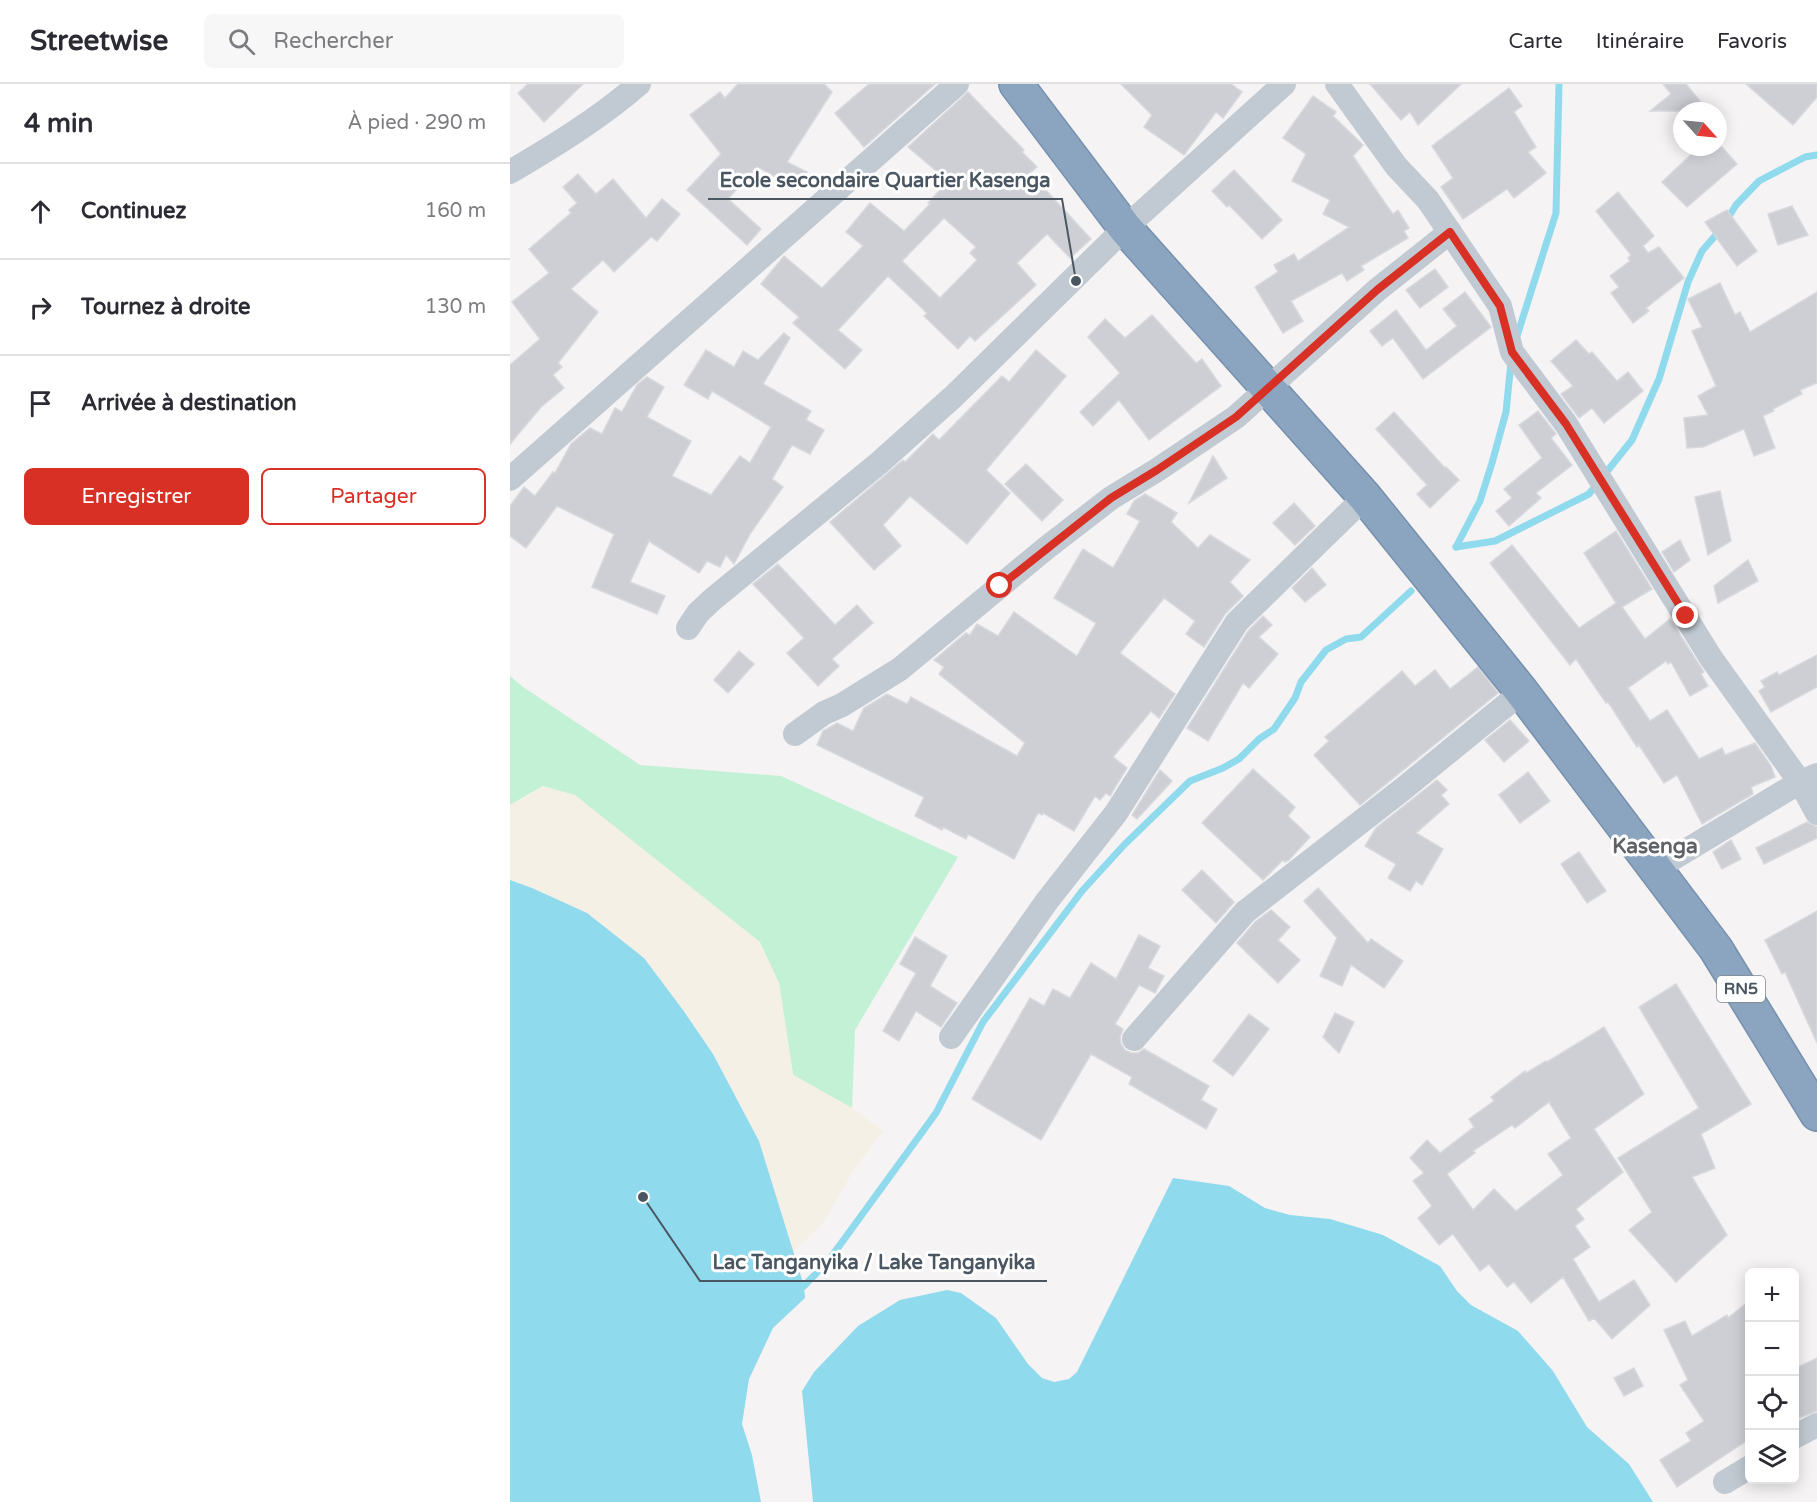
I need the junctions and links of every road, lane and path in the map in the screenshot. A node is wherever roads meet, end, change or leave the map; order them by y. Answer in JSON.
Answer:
{"nodes":[{"id":1,"x":639,"y":84,"type":"edge"},
{"id":2,"x":957,"y":84,"type":"edge"},
{"id":3,"x":1016,"y":84,"type":"edge"},
{"id":4,"x":1284,"y":84,"type":"edge"},
{"id":5,"x":1337,"y":84,"type":"edge"},
{"id":6,"x":510,"y":172,"type":"edge"},
{"id":7,"x":1125,"y":228,"type":"junction"},
{"id":8,"x":1450,"y":232,"type":"junction"},
{"id":9,"x":1268,"y":387,"type":"junction"},
{"id":10,"x":510,"y":479,"type":"edge"},
{"id":11,"x":1365,"y":497,"type":"junction"},
{"id":12,"x":688,"y":628,"type":"dead end"},
{"id":13,"x":1522,"y":692,"type":"junction"},
{"id":14,"x":795,"y":734,"type":"dead end"},
{"id":15,"x":1809,"y":779,"type":"edge"},
{"id":16,"x":1817,"y":813,"type":"edge"},
{"id":17,"x":1657,"y":868,"type":"junction"},
{"id":18,"x":951,"y":1037,"type":"dead end"},
{"id":19,"x":1134,"y":1039,"type":"dead end"},
{"id":20,"x":1817,"y":1114,"type":"edge"},
{"id":21,"x":1817,"y":1425,"type":"edge"},
{"id":22,"x":1799,"y":1434,"type":"edge"},
{"id":23,"x":1745,"y":1470,"type":"edge"},
{"id":24,"x":1725,"y":1482,"type":"dead end"}],
"edges":[{"from":1,"to":6,"type":"street"},
{"from":2,"to":10,"type":"street"},
{"from":3,"to":7,"type":"highway","number":"RN5"},
{"from":4,"to":7,"type":"street"},
{"from":5,"to":8,"type":"street"},
{"from":7,"to":9,"type":"highway","number":"RN5"},
{"from":7,"to":12,"type":"street"},
{"from":8,"to":9,"type":"street"},
{"from":8,"to":15,"type":"street"},
{"from":9,"to":11,"type":"highway","number":"RN5"},
{"from":9,"to":14,"type":"street"},
{"from":11,"to":13,"type":"highway","number":"RN5"},
{"from":11,"to":18,"type":"street"},
{"from":13,"to":17,"type":"highway","number":"RN5"},
{"from":13,"to":19,"type":"street"},
{"from":15,"to":16,"type":"street"},
{"from":15,"to":17,"type":"street"},
{"from":17,"to":20,"type":"highway","number":"RN5"},
{"from":21,"to":22,"type":"street"},
{"from":23,"to":24,"type":"street"}]}
